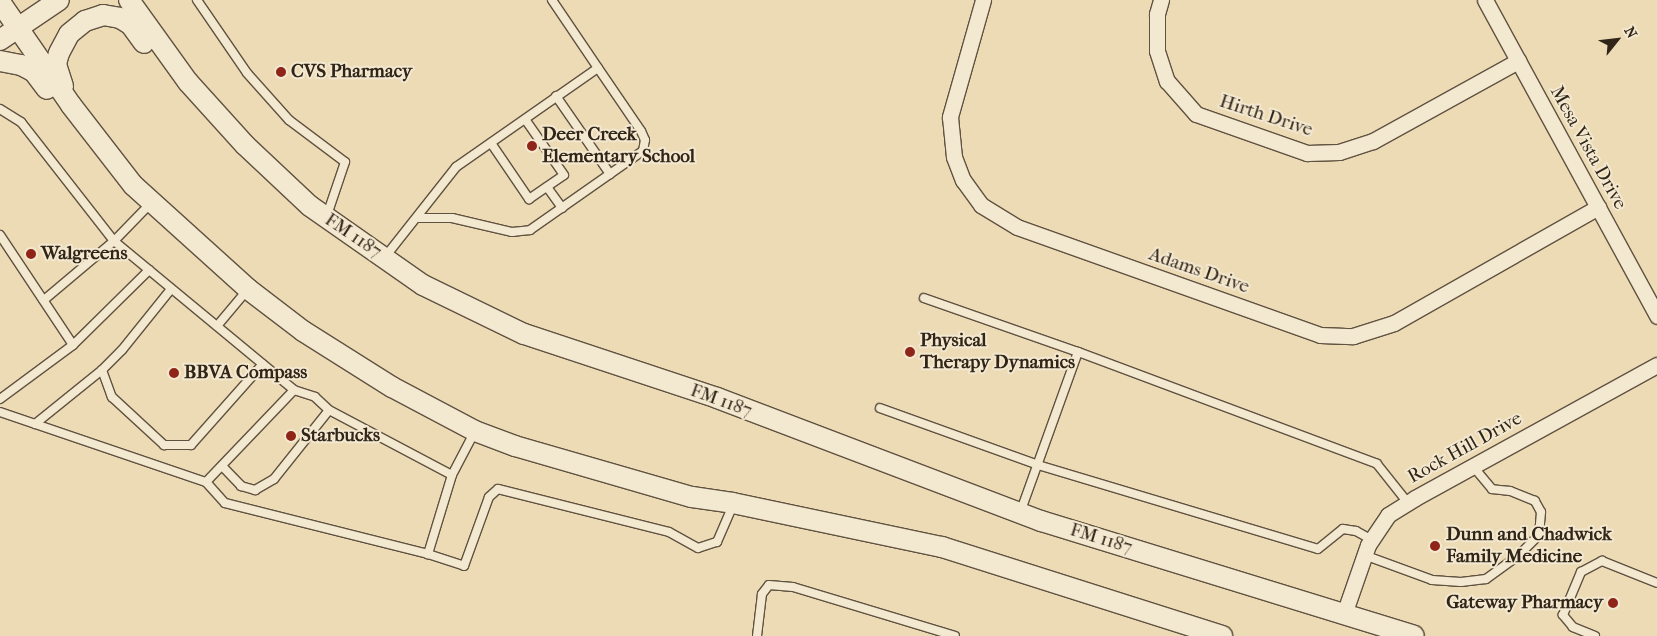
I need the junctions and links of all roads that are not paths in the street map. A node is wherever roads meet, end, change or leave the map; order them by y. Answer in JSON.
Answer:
{"nodes":[{"id":1,"x":59,"y":0,"type":"edge"},
{"id":2,"x":129,"y":0,"type":"edge"},
{"id":3,"x":148,"y":0,"type":"edge"},
{"id":4,"x":197,"y":0,"type":"edge"},
{"id":5,"x":552,"y":0,"type":"edge"},
{"id":6,"x":983,"y":0,"type":"edge"},
{"id":7,"x":1161,"y":0,"type":"edge"},
{"id":8,"x":1485,"y":0,"type":"edge"},
{"id":9,"x":0,"y":2,"type":"edge"},
{"id":10,"x":18,"y":28,"type":"junction"},
{"id":11,"x":0,"y":40,"type":"edge"},
{"id":12,"x":163,"y":48,"type":"junction"},
{"id":13,"x":0,"y":61,"type":"edge"},
{"id":14,"x":1518,"y":61,"type":"junction"},
{"id":15,"x":598,"y":68,"type":"junction"},
{"id":16,"x":556,"y":96,"type":"junction"},
{"id":17,"x":71,"y":105,"type":"junction"},
{"id":18,"x":0,"y":109,"type":"edge"},
{"id":19,"x":525,"y":119,"type":"junction"},
{"id":20,"x":491,"y":143,"type":"junction"},
{"id":21,"x":610,"y":174,"type":"junction"},
{"id":22,"x":133,"y":185,"type":"junction"},
{"id":23,"x":547,"y":187,"type":"junction"},
{"id":24,"x":152,"y":201,"type":"junction"},
{"id":25,"x":1598,"y":207,"type":"junction"},
{"id":26,"x":562,"y":208,"type":"junction"},
{"id":27,"x":416,"y":218,"type":"junction"},
{"id":28,"x":331,"y":222,"type":"junction"},
{"id":29,"x":0,"y":235,"type":"edge"},
{"id":30,"x":114,"y":241,"type":"junction"},
{"id":31,"x":385,"y":257,"type":"junction"},
{"id":32,"x":149,"y":270,"type":"junction"},
{"id":33,"x":171,"y":289,"type":"junction"},
{"id":34,"x":248,"y":289,"type":"junction"},
{"id":35,"x":924,"y":298,"type":"dead end"},
{"id":36,"x":44,"y":300,"type":"junction"},
{"id":37,"x":1657,"y":316,"type":"edge"},
{"id":38,"x":217,"y":326,"type":"junction"},
{"id":39,"x":73,"y":345,"type":"junction"},
{"id":40,"x":1078,"y":352,"type":"junction"},
{"id":41,"x":263,"y":364,"type":"junction"},
{"id":42,"x":1657,"y":365,"type":"edge"},
{"id":43,"x":102,"y":370,"type":"junction"},
{"id":44,"x":294,"y":390,"type":"junction"},
{"id":45,"x":0,"y":399,"type":"edge"},
{"id":46,"x":880,"y":408,"type":"dead end"},
{"id":47,"x":329,"y":410,"type":"junction"},
{"id":48,"x":0,"y":412,"type":"edge"},
{"id":49,"x":35,"y":424,"type":"junction"},
{"id":50,"x":475,"y":431,"type":"junction"},
{"id":51,"x":1038,"y":464,"type":"junction"},
{"id":52,"x":222,"y":466,"type":"junction"},
{"id":53,"x":1473,"y":466,"type":"junction"},
{"id":54,"x":452,"y":475,"type":"junction"},
{"id":55,"x":206,"y":482,"type":"junction"},
{"id":56,"x":1408,"y":502,"type":"junction"},
{"id":57,"x":733,"y":503,"type":"junction"},
{"id":58,"x":1020,"y":513,"type":"junction"},
{"id":59,"x":1372,"y":540,"type":"junction"},
{"id":60,"x":428,"y":554,"type":"junction"},
{"id":61,"x":1364,"y":555,"type":"junction"},
{"id":62,"x":1657,"y":583,"type":"edge"},
{"id":63,"x":1344,"y":614,"type":"junction"},
{"id":64,"x":757,"y":636,"type":"edge"},
{"id":65,"x":955,"y":636,"type":"edge"},
{"id":66,"x":1222,"y":636,"type":"edge"},
{"id":67,"x":1414,"y":636,"type":"edge"},
{"id":68,"x":1595,"y":636,"type":"edge"}],
"edges":[{"from":1,"to":10,"type":"main road"},
{"from":2,"to":12,"type":"main road","name":"FM 1187","number":"FM 1187"},
{"from":3,"to":12,"type":"main road"},
{"from":4,"to":28,"type":"lane"},
{"from":5,"to":15,"type":"lane"},
{"from":6,"to":25,"type":"street","name":"Adams Drive"},
{"from":7,"to":14,"type":"street","name":"Hirth Drive"},
{"from":8,"to":14,"type":"street","name":"Mesa Vista Drive"},
{"from":9,"to":10,"type":"main road"},
{"from":10,"to":11,"type":"main road"},
{"from":10,"to":17,"type":"main road"},
{"from":12,"to":28,"type":"main road","name":"FM 1187","number":"FM 1187"},
{"from":13,"to":22,"type":"main road"},
{"from":14,"to":25,"type":"street","name":"Mesa Vista Drive"},
{"from":15,"to":16,"type":"lane"},
{"from":15,"to":21,"type":"lane"},
{"from":16,"to":19,"type":"lane"},
{"from":16,"to":21,"type":"lane"},
{"from":17,"to":22,"type":"main road"},
{"from":17,"to":28,"type":"main road"},
{"from":18,"to":30,"type":"lane"},
{"from":19,"to":20,"type":"lane"},
{"from":19,"to":23,"type":"lane"},
{"from":20,"to":23,"type":"lane"},
{"from":20,"to":27,"type":"lane"},
{"from":21,"to":26,"type":"lane"},
{"from":22,"to":24,"type":"main road"},
{"from":23,"to":26,"type":"lane"},
{"from":24,"to":30,"type":"lane"},
{"from":24,"to":34,"type":"main road"},
{"from":25,"to":37,"type":"street","name":"Mesa Vista Drive"},
{"from":26,"to":27,"type":"lane"},
{"from":27,"to":31,"type":"lane"},
{"from":28,"to":31,"type":"main road","name":"FM 1187","number":"FM 1187"},
{"from":29,"to":36,"type":"lane"},
{"from":30,"to":32,"type":"lane"},
{"from":30,"to":36,"type":"lane"},
{"from":31,"to":58,"type":"main road","name":"FM 1187","number":"FM 1187"},
{"from":32,"to":33,"type":"lane"},
{"from":32,"to":39,"type":"lane"},
{"from":33,"to":38,"type":"lane"},
{"from":33,"to":43,"type":"lane"},
{"from":34,"to":38,"type":"lane"},
{"from":34,"to":50,"type":"main road"},
{"from":35,"to":40,"type":"lane"},
{"from":36,"to":39,"type":"lane"},
{"from":38,"to":41,"type":"lane"},
{"from":39,"to":45,"type":"lane"},
{"from":40,"to":51,"type":"lane"},
{"from":40,"to":56,"type":"lane"},
{"from":41,"to":43,"type":"lane"},
{"from":41,"to":44,"type":"lane"},
{"from":42,"to":53,"type":"street","name":"Rock Hill Drive"},
{"from":43,"to":49,"type":"lane"},
{"from":44,"to":47,"type":"lane"},
{"from":44,"to":52,"type":"lane"},
{"from":46,"to":51,"type":"lane"},
{"from":47,"to":52,"type":"lane"},
{"from":47,"to":54,"type":"lane"},
{"from":48,"to":49,"type":"lane"},
{"from":49,"to":55,"type":"lane"},
{"from":50,"to":54,"type":"lane"},
{"from":50,"to":57,"type":"main road"},
{"from":51,"to":58,"type":"lane"},
{"from":51,"to":59,"type":"lane"},
{"from":52,"to":55,"type":"lane"},
{"from":53,"to":56,"type":"street","name":"Rock Hill Drive"},
{"from":53,"to":61,"type":"lane"},
{"from":54,"to":60,"type":"lane"},
{"from":55,"to":60,"type":"lane"},
{"from":56,"to":59,"type":"street","name":"Rock Hill Drive"},
{"from":57,"to":60,"type":"lane"},
{"from":57,"to":66,"type":"main road"},
{"from":58,"to":63,"type":"main road","name":"FM 1187","number":"FM 1187"},
{"from":59,"to":61,"type":"street","name":"Rock Hill Drive"},
{"from":61,"to":63,"type":"street","name":"Rock Hill Drive"},
{"from":62,"to":68,"type":"lane"},
{"from":63,"to":67,"type":"main road","name":"FM 1187","number":"FM 1187"},
{"from":64,"to":65,"type":"lane"}]}
